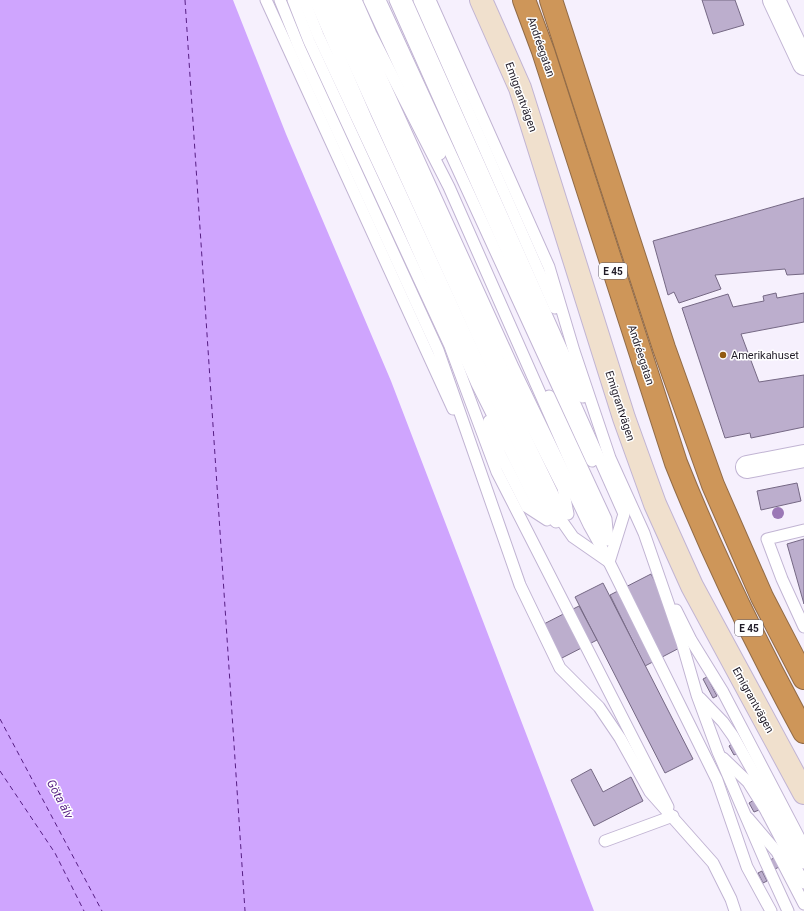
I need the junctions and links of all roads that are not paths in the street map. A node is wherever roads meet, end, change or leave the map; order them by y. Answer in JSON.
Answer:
{"nodes":[{"id":1,"x":266,"y":0,"type":"edge"},
{"id":2,"x":280,"y":0,"type":"edge"},
{"id":3,"x":293,"y":0,"type":"edge"},
{"id":4,"x":304,"y":0,"type":"edge"},
{"id":5,"x":315,"y":0,"type":"edge"},
{"id":6,"x":325,"y":0,"type":"edge"},
{"id":7,"x":336,"y":0,"type":"edge"},
{"id":8,"x":346,"y":0,"type":"edge"},
{"id":9,"x":356,"y":0,"type":"edge"},
{"id":10,"x":369,"y":0,"type":"edge"},
{"id":11,"x":380,"y":0,"type":"edge"},
{"id":12,"x":394,"y":0,"type":"edge"},
{"id":13,"x":406,"y":0,"type":"edge"},
{"id":14,"x":419,"y":0,"type":"edge"},
{"id":15,"x":430,"y":0,"type":"edge"},
{"id":16,"x":481,"y":0,"type":"edge"},
{"id":17,"x":524,"y":0,"type":"edge"},
{"id":18,"x":551,"y":0,"type":"edge"},
{"id":19,"x":774,"y":0,"type":"edge"},
{"id":20,"x":804,"y":64,"type":"edge"},
{"id":21,"x":574,"y":351,"type":"junction"},
{"id":22,"x":804,"y":456,"type":"edge"},
{"id":23,"x":477,"y":458,"type":"junction"},
{"id":24,"x":610,"y":458,"type":"junction"},
{"id":25,"x":747,"y":466,"type":"dead end"},
{"id":26,"x":545,"y":497,"type":"junction"},
{"id":27,"x":621,"y":515,"type":"junction"},
{"id":28,"x":598,"y":522,"type":"junction"},
{"id":29,"x":804,"y":530,"type":"edge"},
{"id":30,"x":573,"y":537,"type":"junction"},
{"id":31,"x":609,"y":562,"type":"junction"},
{"id":32,"x":658,"y":576,"type":"junction"},
{"id":33,"x":804,"y":627,"type":"edge"},
{"id":34,"x":804,"y":678,"type":"edge"},
{"id":35,"x":697,"y":695,"type":"junction"},
{"id":36,"x":804,"y":732,"type":"edge"},
{"id":37,"x":718,"y":752,"type":"junction"},
{"id":38,"x":804,"y":793,"type":"edge"},
{"id":39,"x":743,"y":812,"type":"junction"},
{"id":40,"x":673,"y":816,"type":"junction"},
{"id":41,"x":605,"y":841,"type":"dead end"},
{"id":42,"x":804,"y":846,"type":"edge"},
{"id":43,"x":804,"y":862,"type":"edge"},
{"id":44,"x":804,"y":882,"type":"edge"},
{"id":45,"x":804,"y":904,"type":"edge"},
{"id":46,"x":804,"y":908,"type":"edge"},
{"id":47,"x":735,"y":911,"type":"edge"},
{"id":48,"x":771,"y":911,"type":"edge"},
{"id":49,"x":788,"y":911,"type":"edge"},
{"id":50,"x":802,"y":911,"type":"edge"}],
"edges":[{"from":1,"to":23,"type":"lane"},
{"from":2,"to":23,"type":"lane"},
{"from":3,"to":40,"type":"lane"},
{"from":4,"to":26,"type":"lane"},
{"from":5,"to":26,"type":"lane"},
{"from":6,"to":26,"type":"lane"},
{"from":7,"to":26,"type":"lane"},
{"from":8,"to":28,"type":"lane"},
{"from":9,"to":28,"type":"lane"},
{"from":10,"to":28,"type":"lane"},
{"from":11,"to":27,"type":"lane"},
{"from":12,"to":27,"type":"lane"},
{"from":13,"to":24,"type":"lane"},
{"from":14,"to":21,"type":"lane"},
{"from":15,"to":21,"type":"lane"},
{"from":16,"to":38,"type":"street","name":"Emigrantvägen"},
{"from":17,"to":36,"type":"highway","name":"Andréegatan","number":"E 45"},
{"from":18,"to":34,"type":"highway","number":"E 45"},
{"from":19,"to":20,"type":"street"},
{"from":21,"to":24,"type":"lane"},
{"from":22,"to":25,"type":"street"},
{"from":23,"to":40,"type":"lane"},
{"from":24,"to":32,"type":"lane"},
{"from":26,"to":30,"type":"lane"},
{"from":26,"to":30,"type":"lane"},
{"from":27,"to":31,"type":"lane"},
{"from":28,"to":31,"type":"lane"},
{"from":28,"to":31,"type":"lane"},
{"from":29,"to":33,"type":"lane"},
{"from":30,"to":31,"type":"lane"},
{"from":31,"to":48,"type":"lane"},
{"from":32,"to":35,"type":"lane"},
{"from":32,"to":42,"type":"lane"},
{"from":35,"to":37,"type":"lane"},
{"from":35,"to":43,"type":"lane"},
{"from":37,"to":39,"type":"lane"},
{"from":37,"to":44,"type":"lane"},
{"from":39,"to":45,"type":"lane"},
{"from":39,"to":49,"type":"lane"},
{"from":40,"to":41,"type":"lane"},
{"from":40,"to":47,"type":"lane"},
{"from":46,"to":50,"type":"lane"}]}
